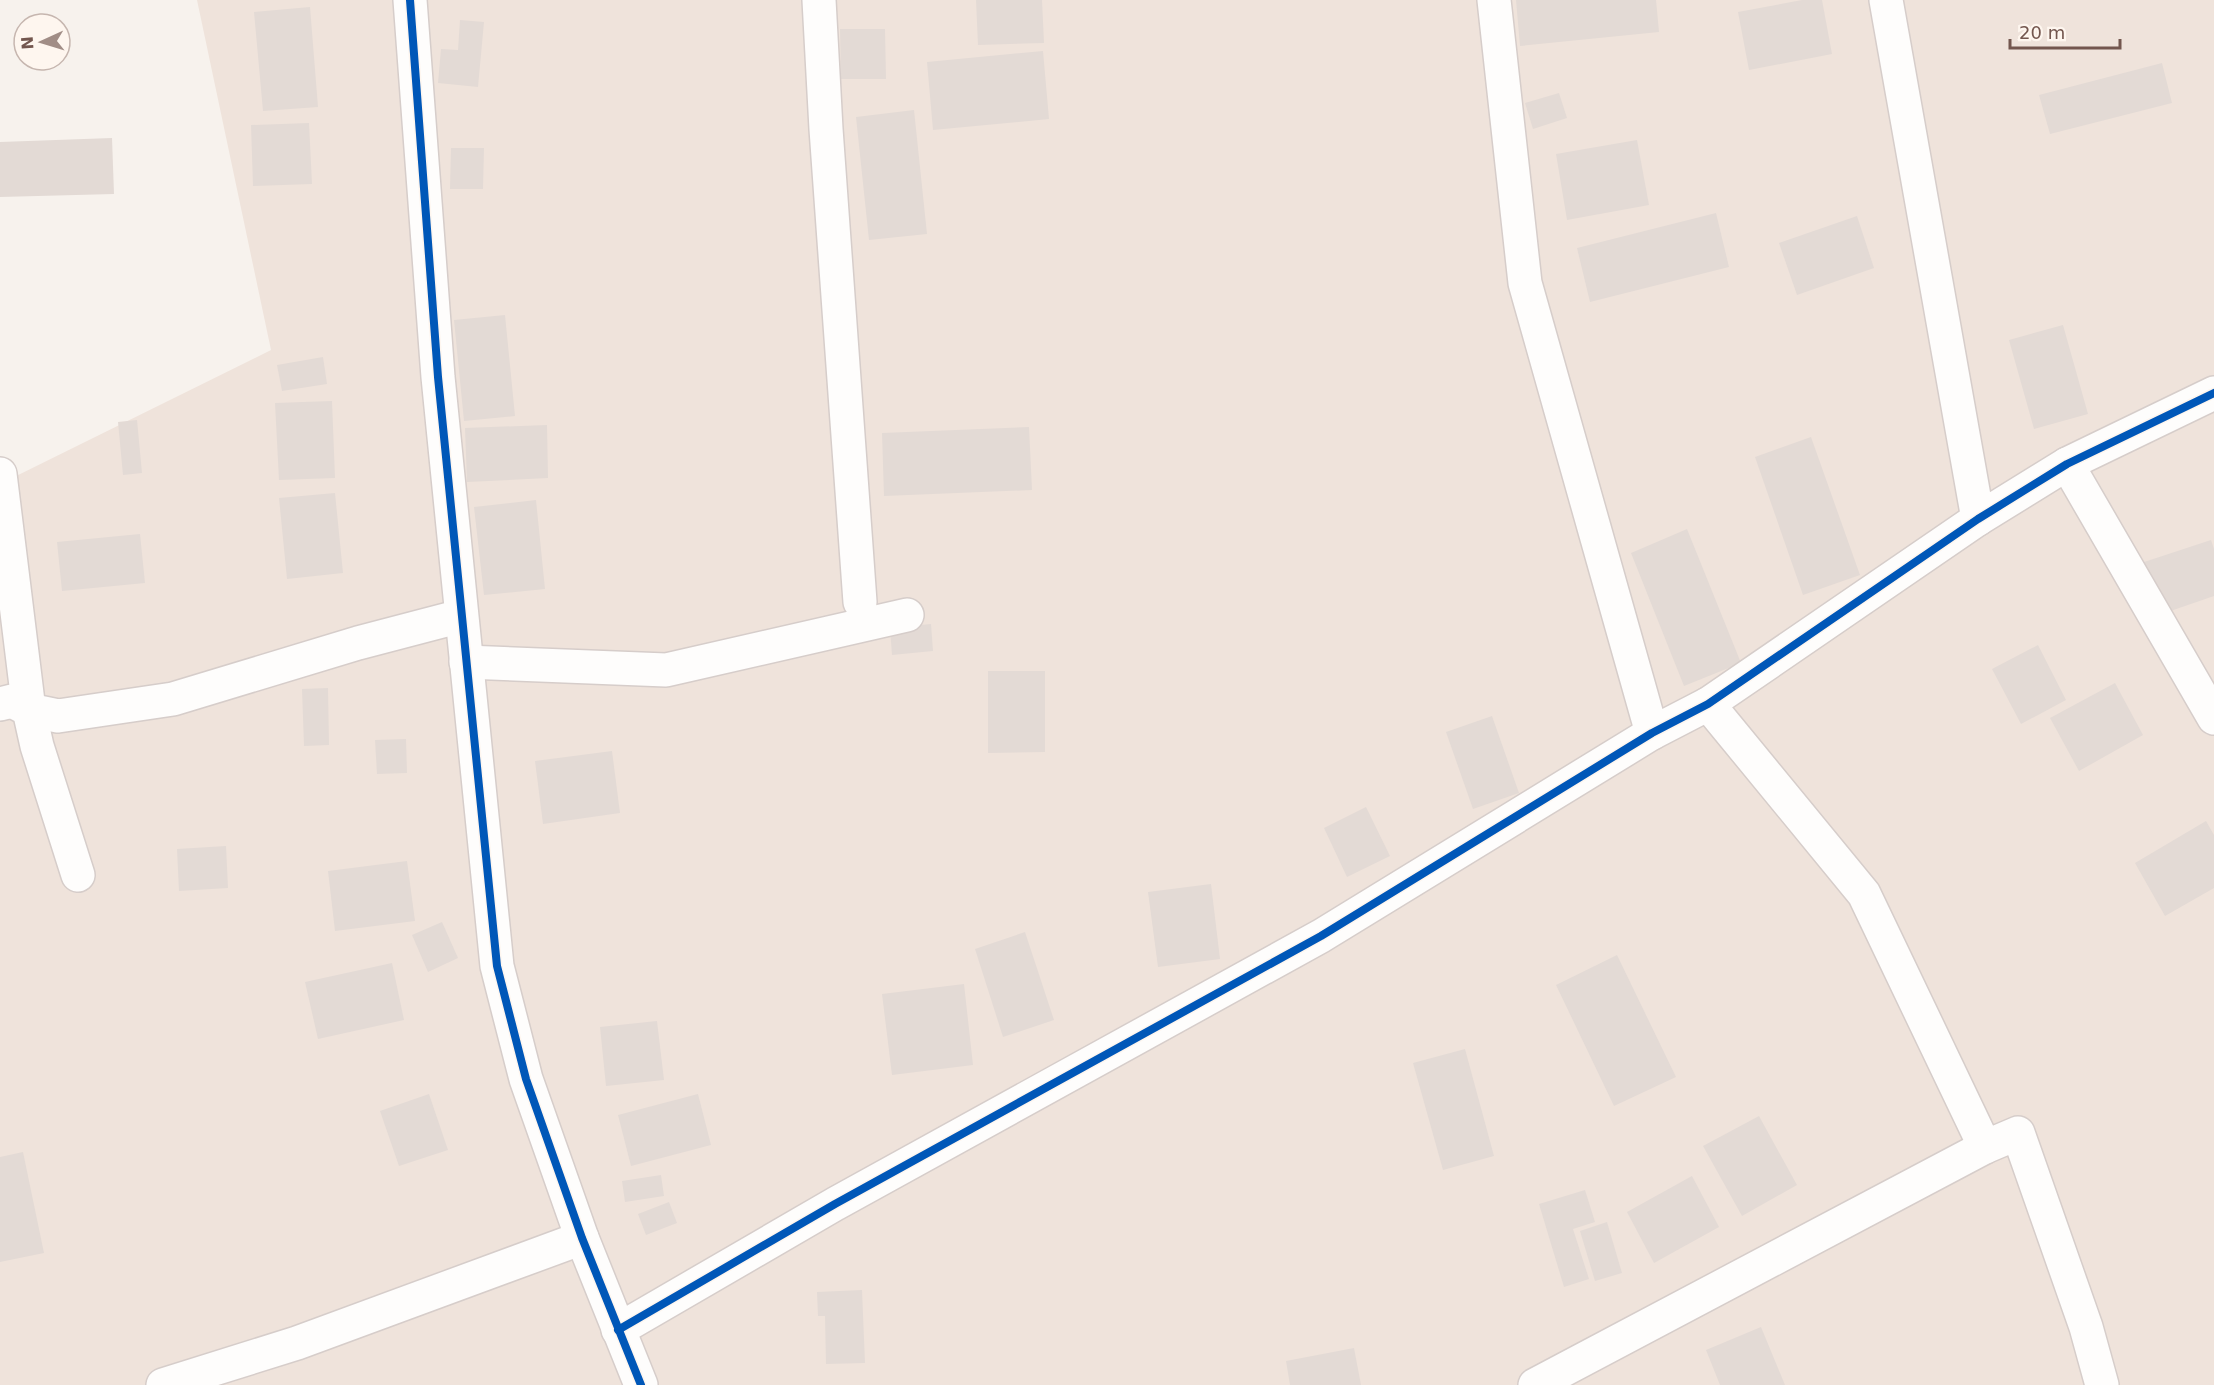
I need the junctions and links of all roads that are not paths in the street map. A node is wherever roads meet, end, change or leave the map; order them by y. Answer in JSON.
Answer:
{"nodes":[{"id":1,"x":410,"y":0,"type":"edge"},
{"id":2,"x":819,"y":0,"type":"edge"},
{"id":3,"x":1494,"y":0,"type":"edge"},
{"id":4,"x":1886,"y":0,"type":"edge"},
{"id":5,"x":2214,"y":393,"type":"edge"},
{"id":6,"x":2067,"y":464,"type":"junction"},
{"id":7,"x":0,"y":474,"type":"edge"},
{"id":8,"x":1978,"y":519,"type":"junction"},
{"id":9,"x":860,"y":602,"type":"dead end"},
{"id":10,"x":907,"y":615,"type":"dead end"},
{"id":11,"x":461,"y":616,"type":"junction"},
{"id":12,"x":466,"y":662,"type":"junction"},
{"id":13,"x":1708,"y":704,"type":"junction"},
{"id":14,"x":15,"y":707,"type":"edge"},
{"id":15,"x":2214,"y":718,"type":"edge"},
{"id":16,"x":1652,"y":733,"type":"junction"},
{"id":17,"x":78,"y":875,"type":"dead end"},
{"id":18,"x":1985,"y":1147,"type":"junction"},
{"id":19,"x":582,"y":1238,"type":"junction"},
{"id":20,"x":618,"y":1330,"type":"junction"},
{"id":21,"x":1539,"y":1384,"type":"edge"},
{"id":22,"x":163,"y":1385,"type":"edge"},
{"id":23,"x":641,"y":1385,"type":"edge"},
{"id":24,"x":2102,"y":1385,"type":"edge"}],
"edges":[{"from":1,"to":11,"type":"street"},
{"from":2,"to":9,"type":"street"},
{"from":3,"to":16,"type":"street"},
{"from":4,"to":8,"type":"street"},
{"from":5,"to":6,"type":"street"},
{"from":6,"to":8,"type":"street"},
{"from":6,"to":15,"type":"street"},
{"from":7,"to":14,"type":"street"},
{"from":8,"to":13,"type":"street"},
{"from":10,"to":12,"type":"street"},
{"from":11,"to":12,"type":"street"},
{"from":11,"to":14,"type":"street"},
{"from":12,"to":19,"type":"street"},
{"from":13,"to":16,"type":"street"},
{"from":13,"to":18,"type":"street"},
{"from":14,"to":17,"type":"street"},
{"from":16,"to":20,"type":"street"},
{"from":18,"to":21,"type":"street"},
{"from":18,"to":24,"type":"street"},
{"from":19,"to":20,"type":"street"},
{"from":19,"to":22,"type":"street"},
{"from":20,"to":23,"type":"street"}]}
